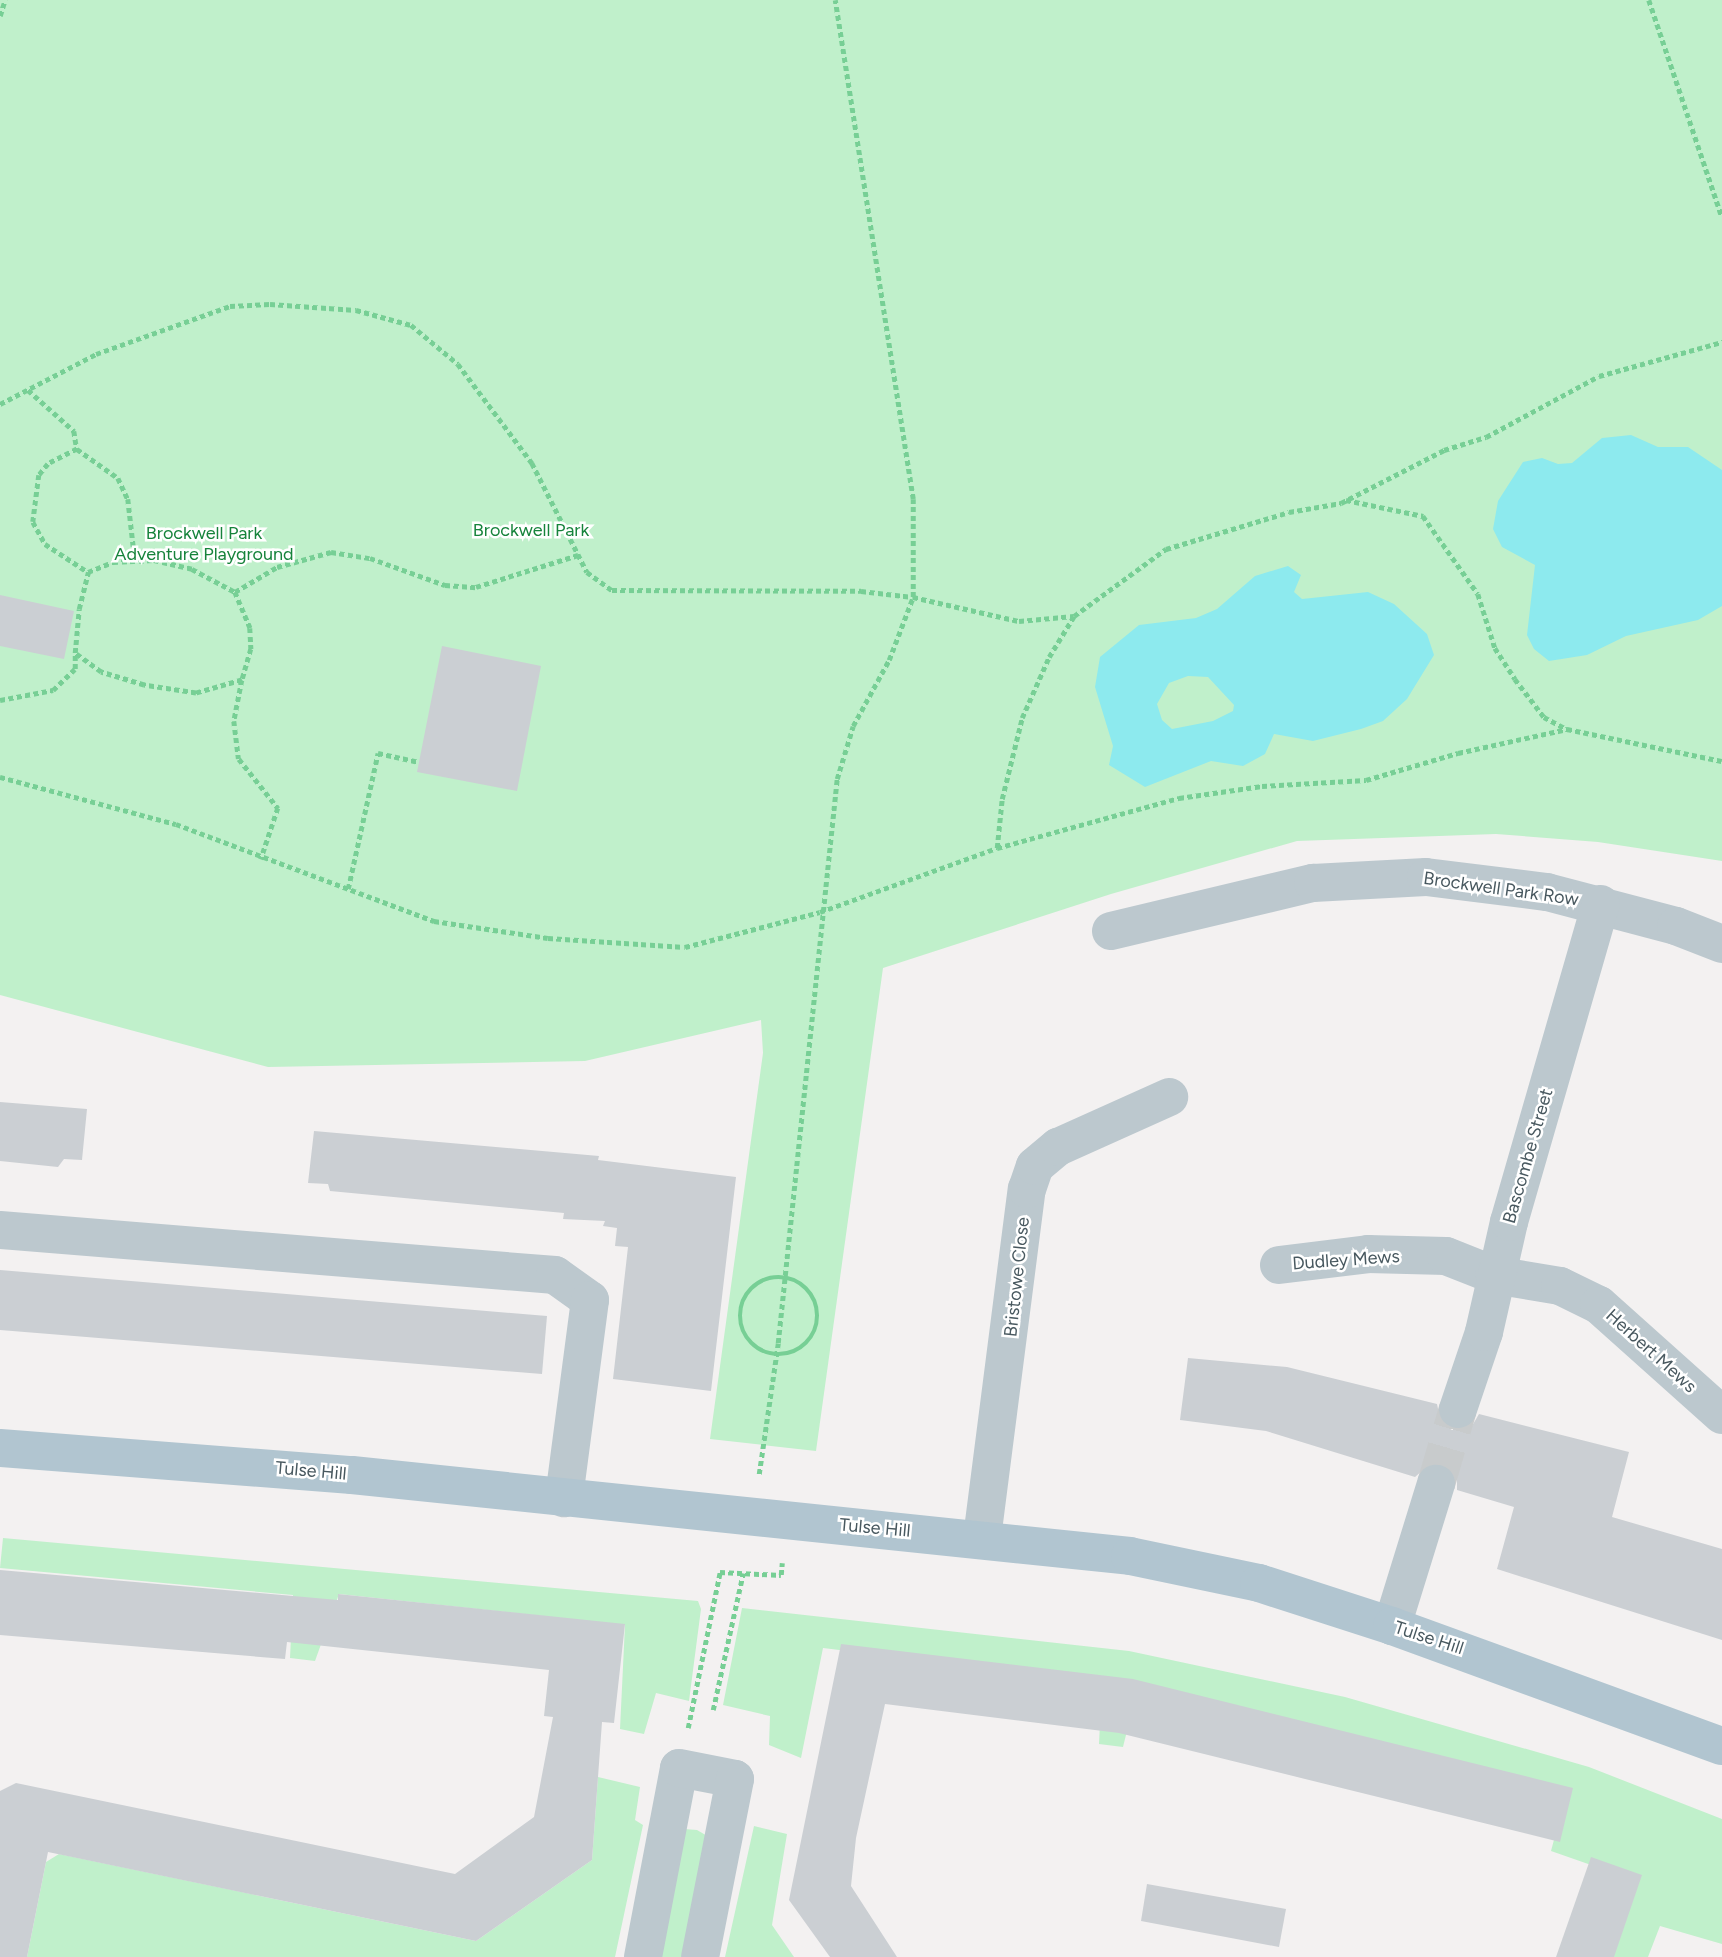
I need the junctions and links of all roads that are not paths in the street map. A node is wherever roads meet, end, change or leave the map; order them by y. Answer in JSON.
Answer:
{"nodes":[{"id":1,"x":1601,"y":904,"type":"junction"},
{"id":2,"x":1111,"y":931,"type":"dead end"},
{"id":3,"x":1722,"y":944,"type":"edge"},
{"id":4,"x":1169,"y":1097,"type":"dead end"},
{"id":5,"x":0,"y":1230,"type":"edge"},
{"id":6,"x":1279,"y":1265,"type":"dead end"},
{"id":7,"x":1494,"y":1275,"type":"junction"},
{"id":8,"x":1458,"y":1409,"type":"tunnel mouth"},
{"id":9,"x":1722,"y":1415,"type":"edge"},
{"id":10,"x":0,"y":1448,"type":"edge"},
{"id":11,"x":1436,"y":1484,"type":"tunnel mouth"},
{"id":12,"x":564,"y":1498,"type":"junction"},
{"id":13,"x":982,"y":1538,"type":"junction"},
{"id":14,"x":1392,"y":1626,"type":"junction"},
{"id":15,"x":1722,"y":1746,"type":"edge"},
{"id":16,"x":643,"y":1957,"type":"edge"},
{"id":17,"x":700,"y":1957,"type":"edge"}],
"edges":[{"from":1,"to":2,"type":"street","name":"Brockwell Park Row"},
{"from":1,"to":3,"type":"street","name":"Brockwell Park Row"},
{"from":1,"to":7,"type":"street","name":"Bascombe Street"},
{"from":4,"to":13,"type":"street","name":"Bristowe Close"},
{"from":5,"to":12,"type":"street"},
{"from":6,"to":7,"type":"street","name":"Dudley Mews"},
{"from":7,"to":8,"type":"street","name":"Bascombe Street"},
{"from":7,"to":9,"type":"street","name":"Herbert Mews"},
{"from":10,"to":12,"type":"main road","name":"Tulse Hill"},
{"from":11,"to":14,"type":"street"},
{"from":12,"to":13,"type":"main road","name":"Tulse Hill"},
{"from":13,"to":14,"type":"main road","name":"Tulse Hill"},
{"from":14,"to":15,"type":"main road","name":"Tulse Hill"},
{"from":16,"to":17,"type":"street"}]}
